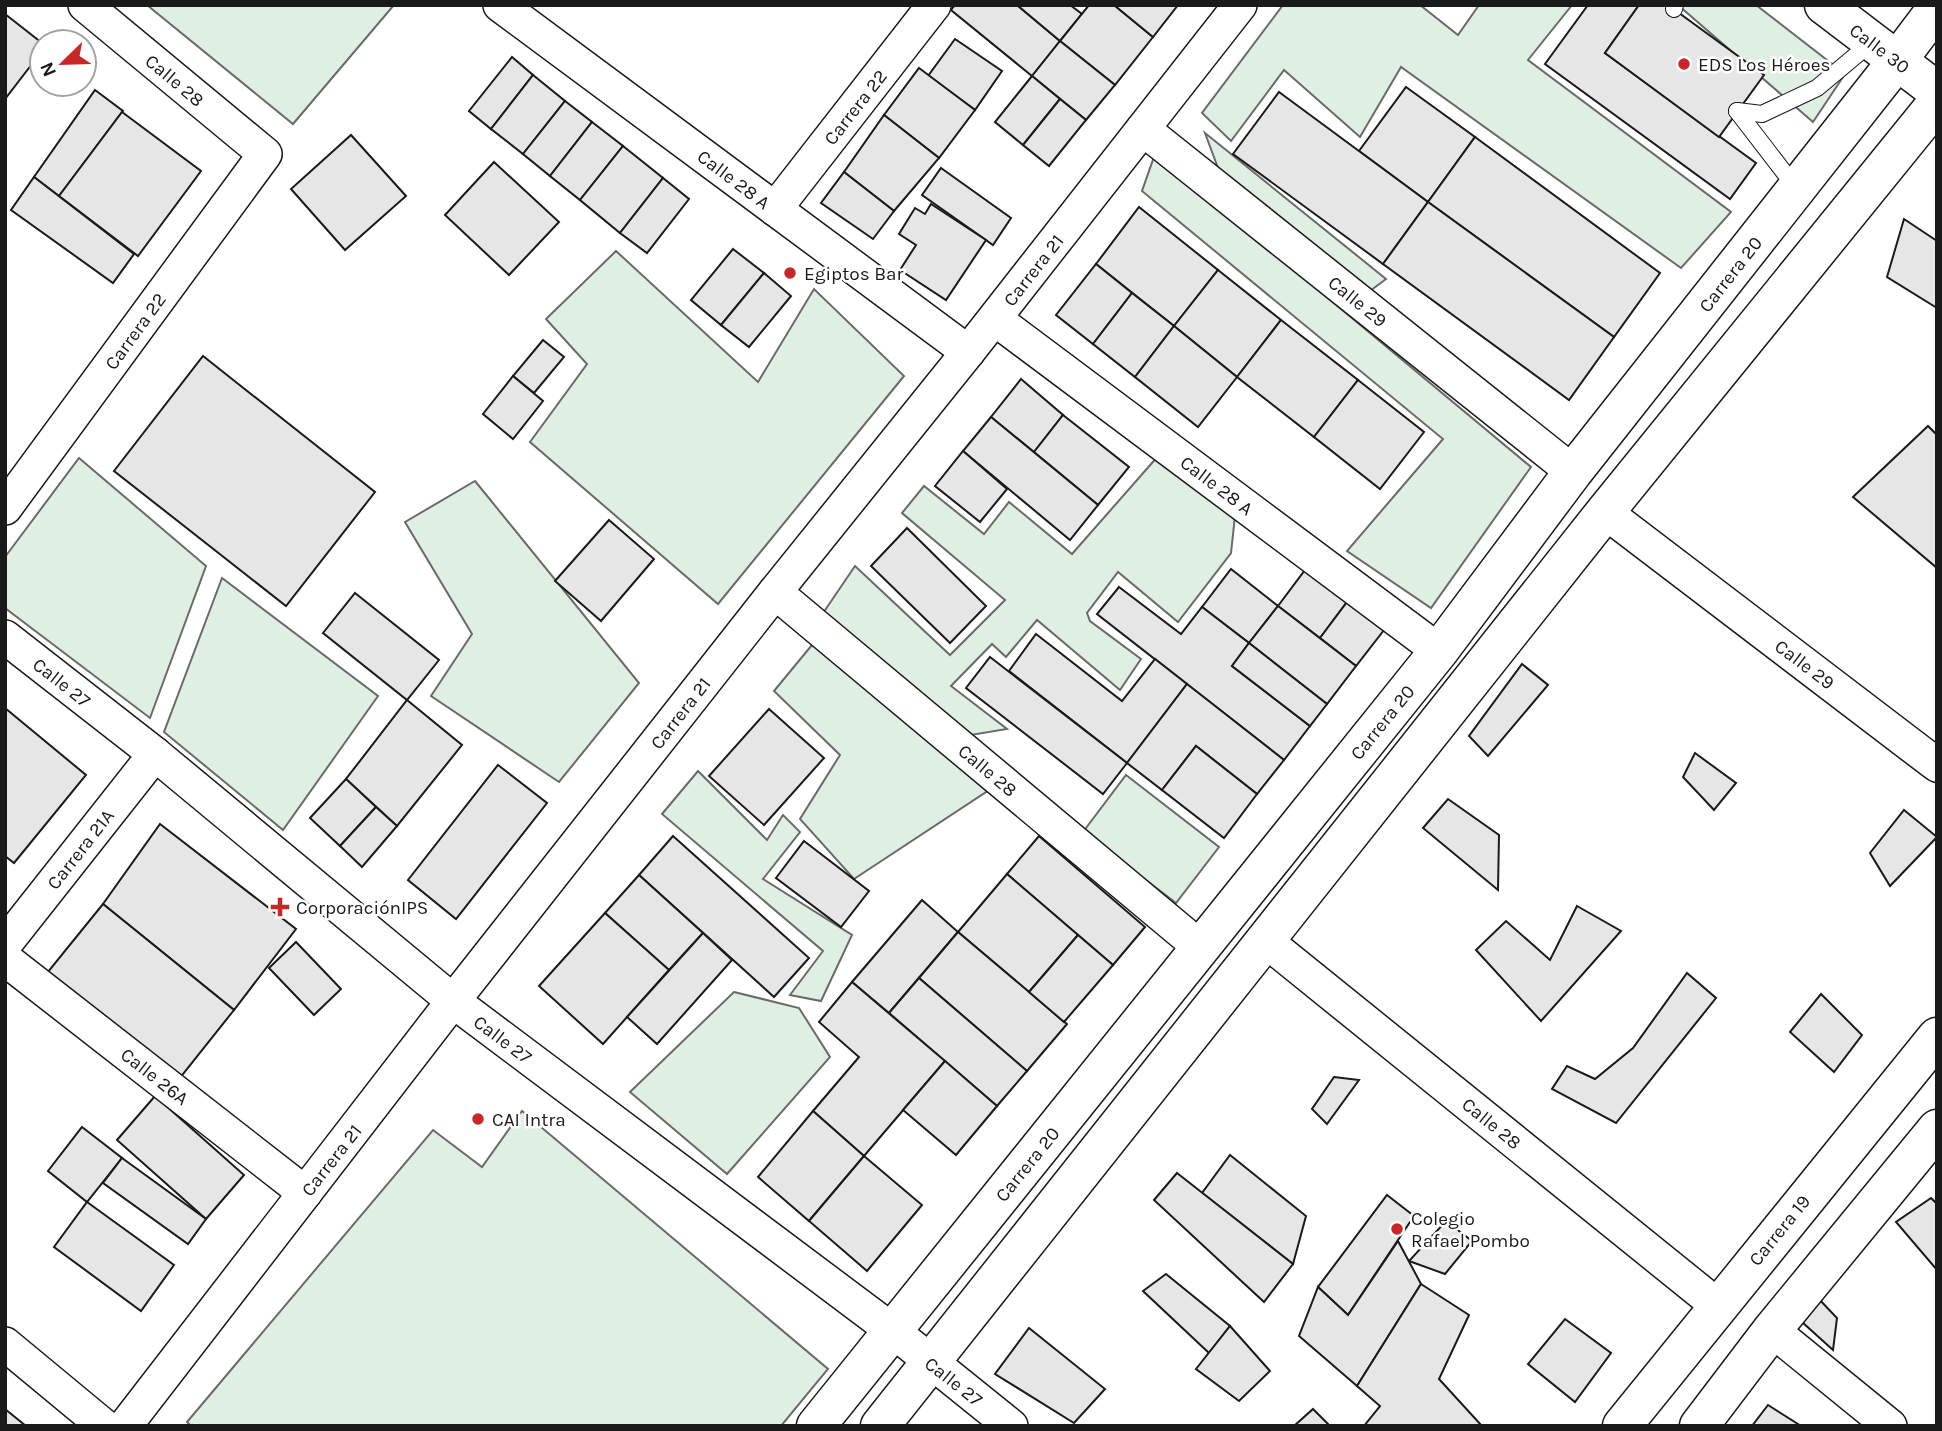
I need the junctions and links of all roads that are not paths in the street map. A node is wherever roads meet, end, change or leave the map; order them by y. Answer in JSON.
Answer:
{"nodes":[{"id":1,"x":85,"y":5,"type":"edge"},
{"id":2,"x":500,"y":5,"type":"edge"},
{"id":3,"x":934,"y":5,"type":"edge"},
{"id":4,"x":1240,"y":5,"type":"edge"},
{"id":5,"x":1824,"y":5,"type":"edge"},
{"id":6,"x":1926,"y":17,"type":"edge"},
{"id":7,"x":1884,"y":52,"type":"junction"},
{"id":8,"x":1937,"y":91,"type":"edge"},
{"id":9,"x":1937,"y":103,"type":"edge"},
{"id":10,"x":1143,"y":130,"type":"junction"},
{"id":11,"x":265,"y":154,"type":"joint"},
{"id":12,"x":1797,"y":189,"type":"junction"},
{"id":13,"x":775,"y":209,"type":"junction"},
{"id":14,"x":995,"y":319,"type":"junction"},
{"id":15,"x":968,"y":352,"type":"junction"},
{"id":16,"x":1573,"y":472,"type":"junction"},
{"id":17,"x":5,"y":508,"type":"edge"},
{"id":18,"x":1605,"y":512,"type":"junction"},
{"id":19,"x":775,"y":592,"type":"junction"},
{"id":20,"x":5,"y":637,"type":"edge"},
{"id":21,"x":1439,"y":650,"type":"junction"},
{"id":22,"x":155,"y":754,"type":"junction"},
{"id":23,"x":1937,"y":765,"type":"edge"},
{"id":24,"x":1266,"y":941,"type":"junction"},
{"id":25,"x":5,"y":944,"type":"edge"},
{"id":26,"x":1201,"y":948,"type":"junction"},
{"id":27,"x":5,"y":959,"type":"edge"},
{"id":28,"x":453,"y":1001,"type":"junction"},
{"id":29,"x":1937,"y":1037,"type":"edge"},
{"id":30,"x":1937,"y":1129,"type":"edge"},
{"id":31,"x":305,"y":1193,"type":"junction"},
{"id":32,"x":1718,"y":1306,"type":"junction"},
{"id":33,"x":1772,"y":1329,"type":"junction"},
{"id":34,"x":893,"y":1331,"type":"junction"},
{"id":35,"x":5,"y":1344,"type":"edge"},
{"id":36,"x":929,"y":1362,"type":"junction"},
{"id":37,"x":104,"y":1426,"type":"edge"},
{"id":38,"x":125,"y":1426,"type":"edge"},
{"id":39,"x":816,"y":1426,"type":"edge"},
{"id":40,"x":880,"y":1426,"type":"edge"},
{"id":41,"x":1011,"y":1426,"type":"edge"},
{"id":42,"x":1622,"y":1426,"type":"edge"},
{"id":43,"x":1699,"y":1426,"type":"edge"},
{"id":44,"x":1891,"y":1426,"type":"edge"}],
"edges":[{"from":1,"to":11,"type":"street","name":"Calle 28"},
{"from":2,"to":13,"type":"street","name":"Calle 28 A"},
{"from":3,"to":13,"type":"street","name":"Carrera 22"},
{"from":4,"to":10,"type":"street","name":"Carrera 21"},
{"from":5,"to":7,"type":"main road","name":"Calle 30"},
{"from":6,"to":7,"type":"main road","name":"Carrera 20"},
{"from":7,"to":8,"type":"main road","name":"Calle 30"},
{"from":7,"to":12,"type":"main road","name":"Carrera 20"},
{"from":7,"to":12,"type":"lane"},
{"from":9,"to":18,"type":"main road"},
{"from":10,"to":14,"type":"street","name":"Carrera 21"},
{"from":10,"to":16,"type":"street","name":"Calle 29"},
{"from":11,"to":17,"type":"street","name":"Carrera 22"},
{"from":12,"to":16,"type":"main road","name":"Carrera 20"},
{"from":13,"to":15,"type":"street","name":"Calle 28 A"},
{"from":14,"to":15,"type":"street","name":"Carrera 21"},
{"from":14,"to":21,"type":"street","name":"Calle 28 A"},
{"from":15,"to":19,"type":"street","name":"Carrera 21"},
{"from":16,"to":21,"type":"main road","name":"Carrera 20"},
{"from":18,"to":23,"type":"street","name":"Calle 29"},
{"from":18,"to":24,"type":"main road"},
{"from":19,"to":26,"type":"street","name":"Calle 28"},
{"from":19,"to":28,"type":"street","name":"Carrera 21"},
{"from":20,"to":22,"type":"street","name":"Calle 27"},
{"from":21,"to":26,"type":"main road","name":"Carrera 20"},
{"from":22,"to":25,"type":"street","name":"Carrera 21A"},
{"from":22,"to":28,"type":"street","name":"Calle 27"},
{"from":24,"to":32,"type":"street","name":"Calle 28"},
{"from":24,"to":36,"type":"main road"},
{"from":26,"to":34,"type":"main road","name":"Carrera 20"},
{"from":27,"to":31,"type":"street","name":"Calle 26A"},
{"from":28,"to":31,"type":"street","name":"Carrera 21"},
{"from":28,"to":34,"type":"street","name":"Calle 27"},
{"from":29,"to":32,"type":"main road","name":"Carrera 19"},
{"from":30,"to":33,"type":"main road"},
{"from":31,"to":38,"type":"street","name":"Carrera 21"},
{"from":32,"to":42,"type":"main road","name":"Carrera 19"},
{"from":33,"to":43,"type":"main road"},
{"from":33,"to":44,"type":"street"},
{"from":34,"to":36,"type":"street","name":"Calle 27"},
{"from":34,"to":39,"type":"main road","name":"Carrera 20"},
{"from":35,"to":37,"type":"street"},
{"from":36,"to":40,"type":"main road"},
{"from":36,"to":41,"type":"street","name":"Calle 27"}]}
